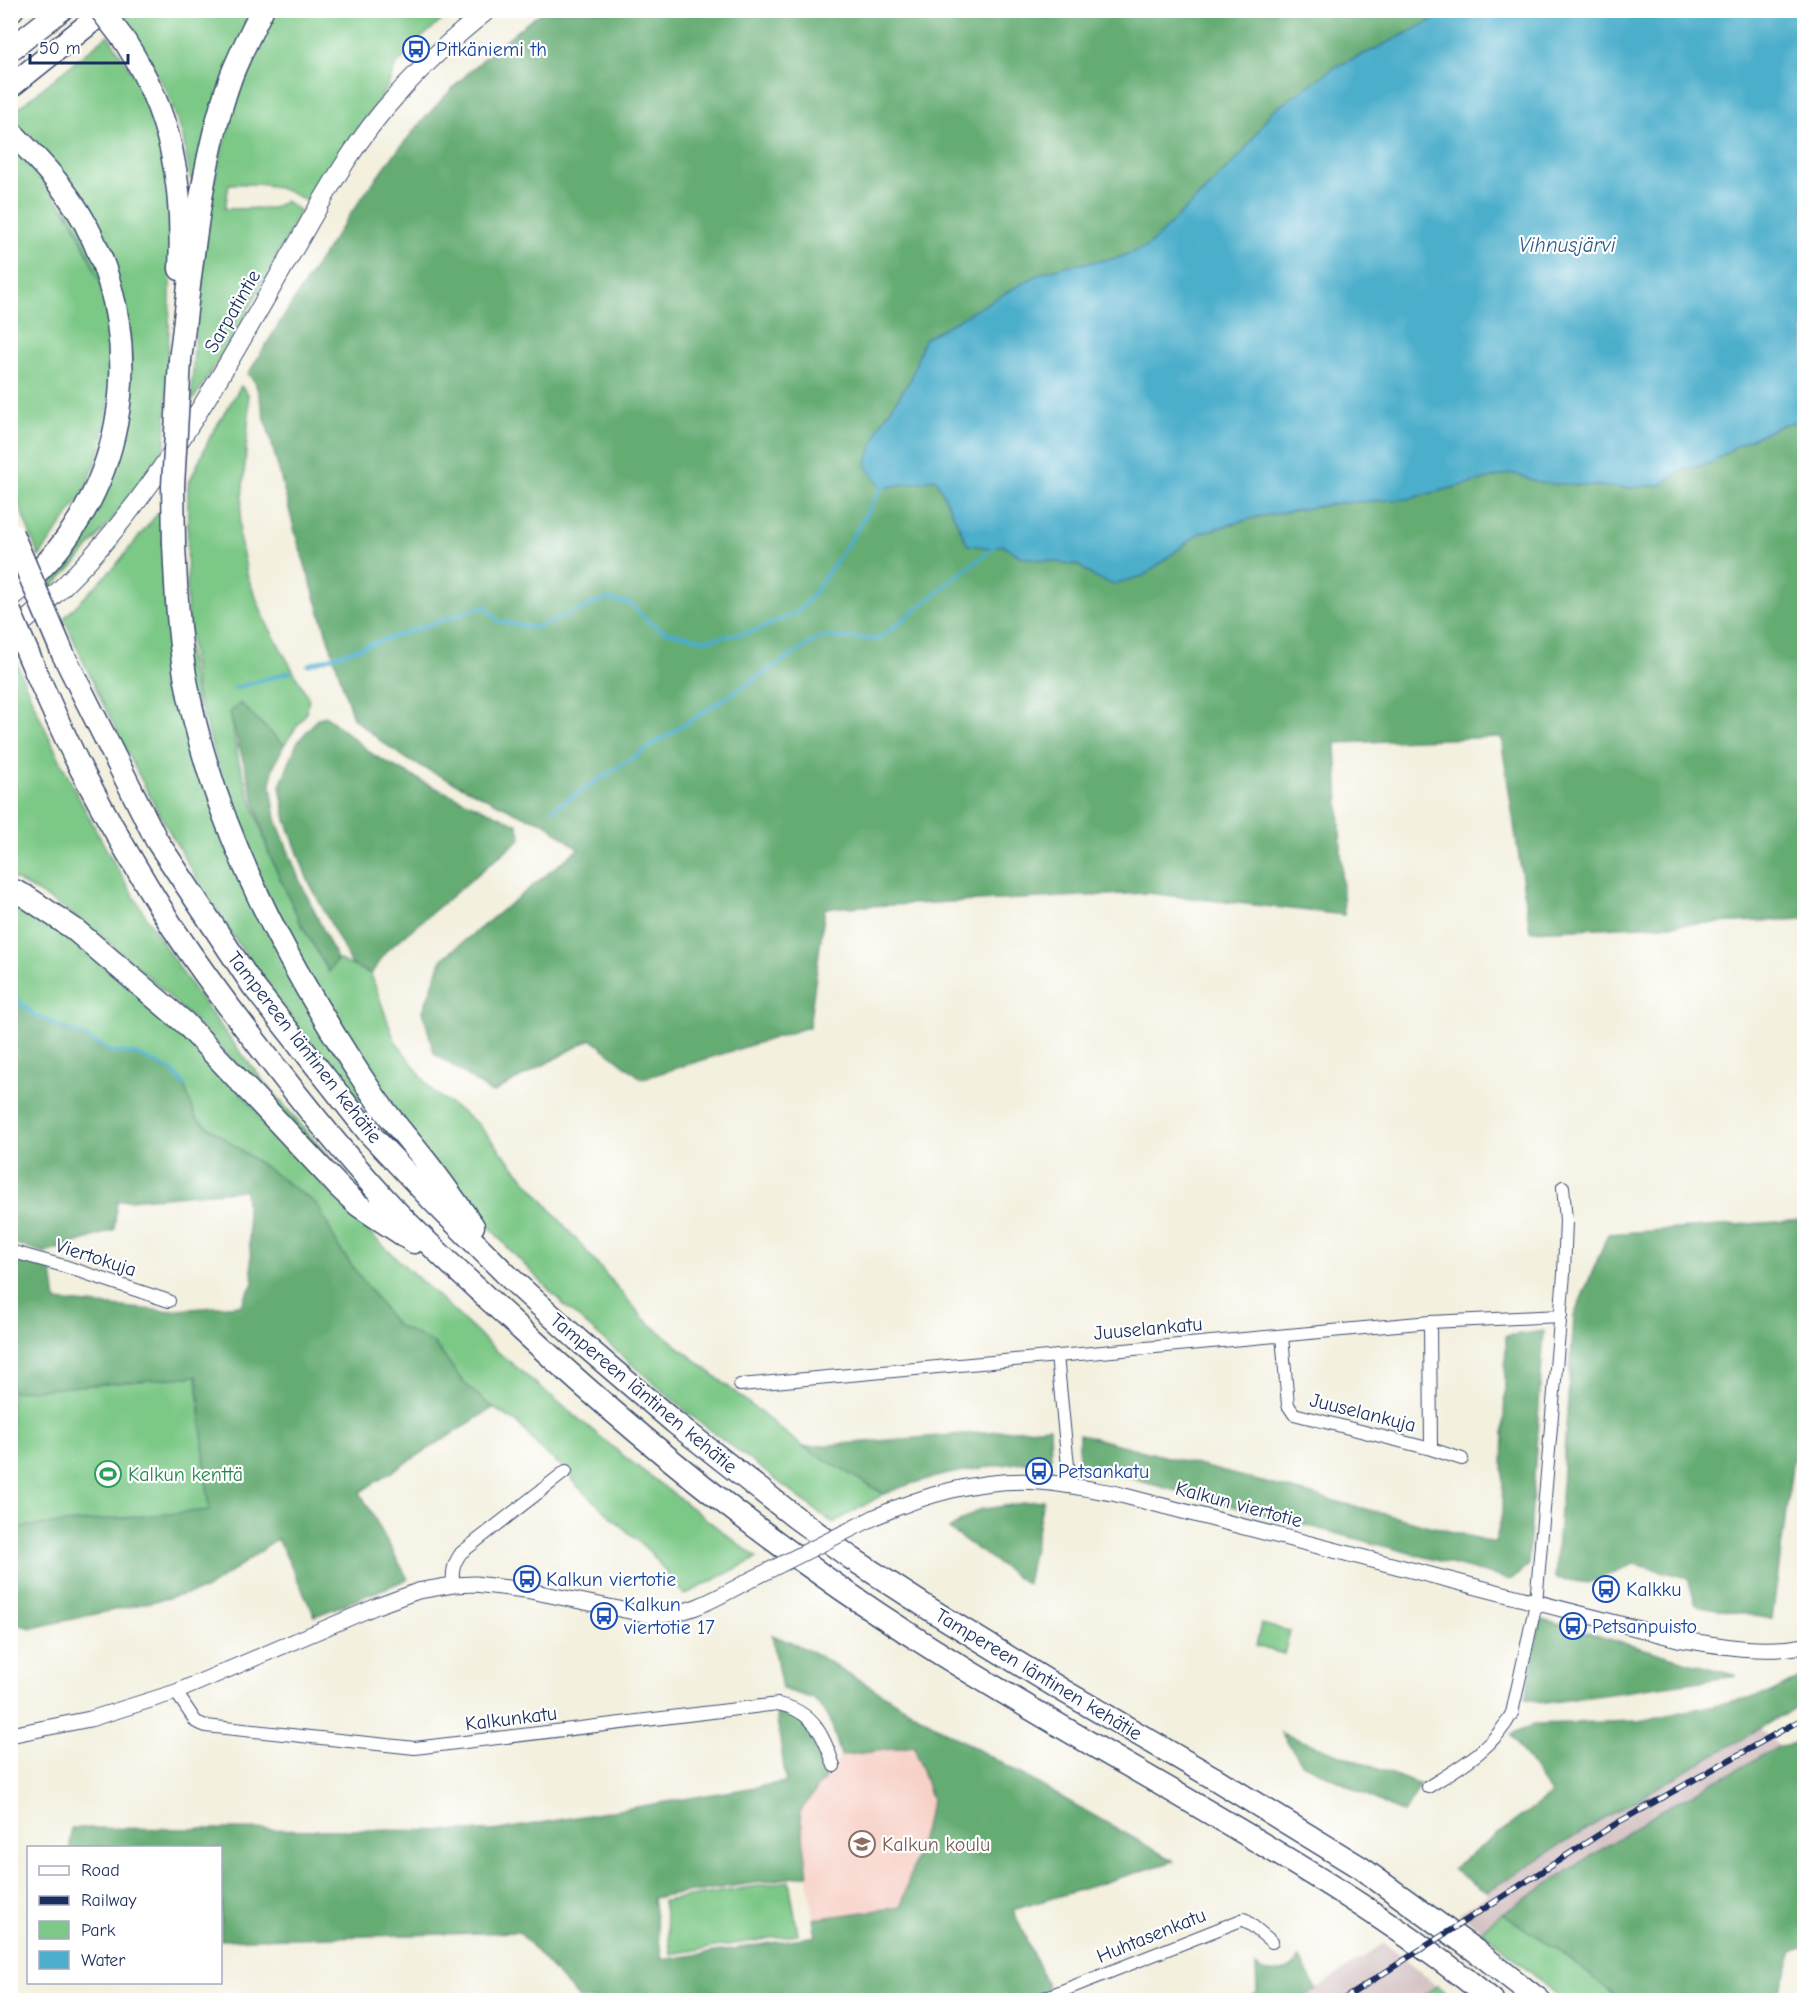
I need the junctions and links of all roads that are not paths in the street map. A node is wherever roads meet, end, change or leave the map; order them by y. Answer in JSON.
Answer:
{"nodes":[{"id":1,"x":61,"y":10,"type":"edge"},
{"id":2,"x":101,"y":10,"type":"edge"},
{"id":3,"x":106,"y":10,"type":"edge"},
{"id":4,"x":262,"y":10,"type":"edge"},
{"id":5,"x":488,"y":10,"type":"edge"},
{"id":6,"x":10,"y":50,"type":"edge"},
{"id":7,"x":10,"y":87,"type":"edge"},
{"id":8,"x":13,"y":134,"type":"edge"},
{"id":9,"x":180,"y":360,"type":"junction"},
{"id":10,"x":11,"y":532,"type":"edge"},
{"id":11,"x":10,"y":596,"type":"edge"},
{"id":12,"x":10,"y":612,"type":"edge"},
{"id":13,"x":10,"y":633,"type":"edge"},
{"id":14,"x":10,"y":889,"type":"edge"},
{"id":15,"x":1563,"y":1187,"type":"dead end"},
{"id":16,"x":10,"y":1251,"type":"edge"},
{"id":17,"x":458,"y":1271,"type":"junction"},
{"id":18,"x":510,"y":1278,"type":"junction"},
{"id":19,"x":169,"y":1301,"type":"dead end"},
{"id":20,"x":1561,"y":1316,"type":"junction"},
{"id":21,"x":1430,"y":1322,"type":"junction"},
{"id":22,"x":1282,"y":1336,"type":"junction"},
{"id":23,"x":1057,"y":1356,"type":"junction"},
{"id":24,"x":740,"y":1385,"type":"dead end"},
{"id":25,"x":1431,"y":1449,"type":"junction"},
{"id":26,"x":1462,"y":1459,"type":"dead end"},
{"id":27,"x":566,"y":1471,"type":"dead end"},
{"id":28,"x":1070,"y":1486,"type":"junction"},
{"id":29,"x":453,"y":1585,"type":"junction"},
{"id":30,"x":1536,"y":1603,"type":"junction"},
{"id":31,"x":1804,"y":1646,"type":"edge"},
{"id":32,"x":176,"y":1692,"type":"junction"},
{"id":33,"x":10,"y":1735,"type":"edge"},
{"id":34,"x":834,"y":1766,"type":"dead end"},
{"id":35,"x":1428,"y":1787,"type":"dead end"},
{"id":36,"x":1272,"y":1942,"type":"dead end"},
{"id":37,"x":1039,"y":2001,"type":"edge"},
{"id":38,"x":1492,"y":2001,"type":"edge"},
{"id":39,"x":1539,"y":2001,"type":"edge"}],
"edges":[{"from":1,"to":6,"type":"highway"},
{"from":2,"to":9,"type":"highway","bridge":true},
{"from":3,"to":7,"type":"highway"},
{"from":4,"to":9,"type":"highway"},
{"from":5,"to":13,"type":"main road","name":"Sarpatintie"},
{"from":8,"to":11,"type":"highway"},
{"from":9,"to":18,"type":"highway","bridge":true},
{"from":10,"to":18,"type":"highway","name":"Tampereen läntinen kehätie","bridge":true},
{"from":12,"to":17,"type":"highway","name":"Tampereen läntinen kehätie","bridge":true},
{"from":14,"to":17,"type":"highway"},
{"from":15,"to":20,"type":"street"},
{"from":16,"to":19,"type":"street","name":"Viertokuja"},
{"from":17,"to":38,"type":"highway","name":"Tampereen läntinen kehätie"},
{"from":18,"to":39,"type":"highway","name":"Tampereen läntinen kehätie"},
{"from":20,"to":21,"type":"street","name":"Juuselankatu"},
{"from":20,"to":30,"type":"street"},
{"from":21,"to":22,"type":"street","name":"Juuselankatu"},
{"from":21,"to":25,"type":"street","name":"Juuselankuja"},
{"from":22,"to":23,"type":"street","name":"Juuselankatu"},
{"from":22,"to":25,"type":"street","name":"Juuselankuja"},
{"from":23,"to":24,"type":"street","name":"Juuselankatu"},
{"from":23,"to":28,"type":"street"},
{"from":25,"to":26,"type":"street","name":"Juuselankuja"},
{"from":27,"to":29,"type":"street"},
{"from":28,"to":29,"type":"street","name":"Kalkun viertotie","bridge":true},
{"from":28,"to":30,"type":"street","name":"Kalkun viertotie"},
{"from":29,"to":32,"type":"street","name":"Kalkun viertotie"},
{"from":30,"to":31,"type":"street","name":"Kalkun viertotie"},
{"from":30,"to":35,"type":"street"},
{"from":32,"to":33,"type":"street","name":"Kalkun viertotie"},
{"from":32,"to":34,"type":"street","name":"Kalkunkatu"},
{"from":36,"to":37,"type":"street","name":"Huhtasenkatu"}]}
